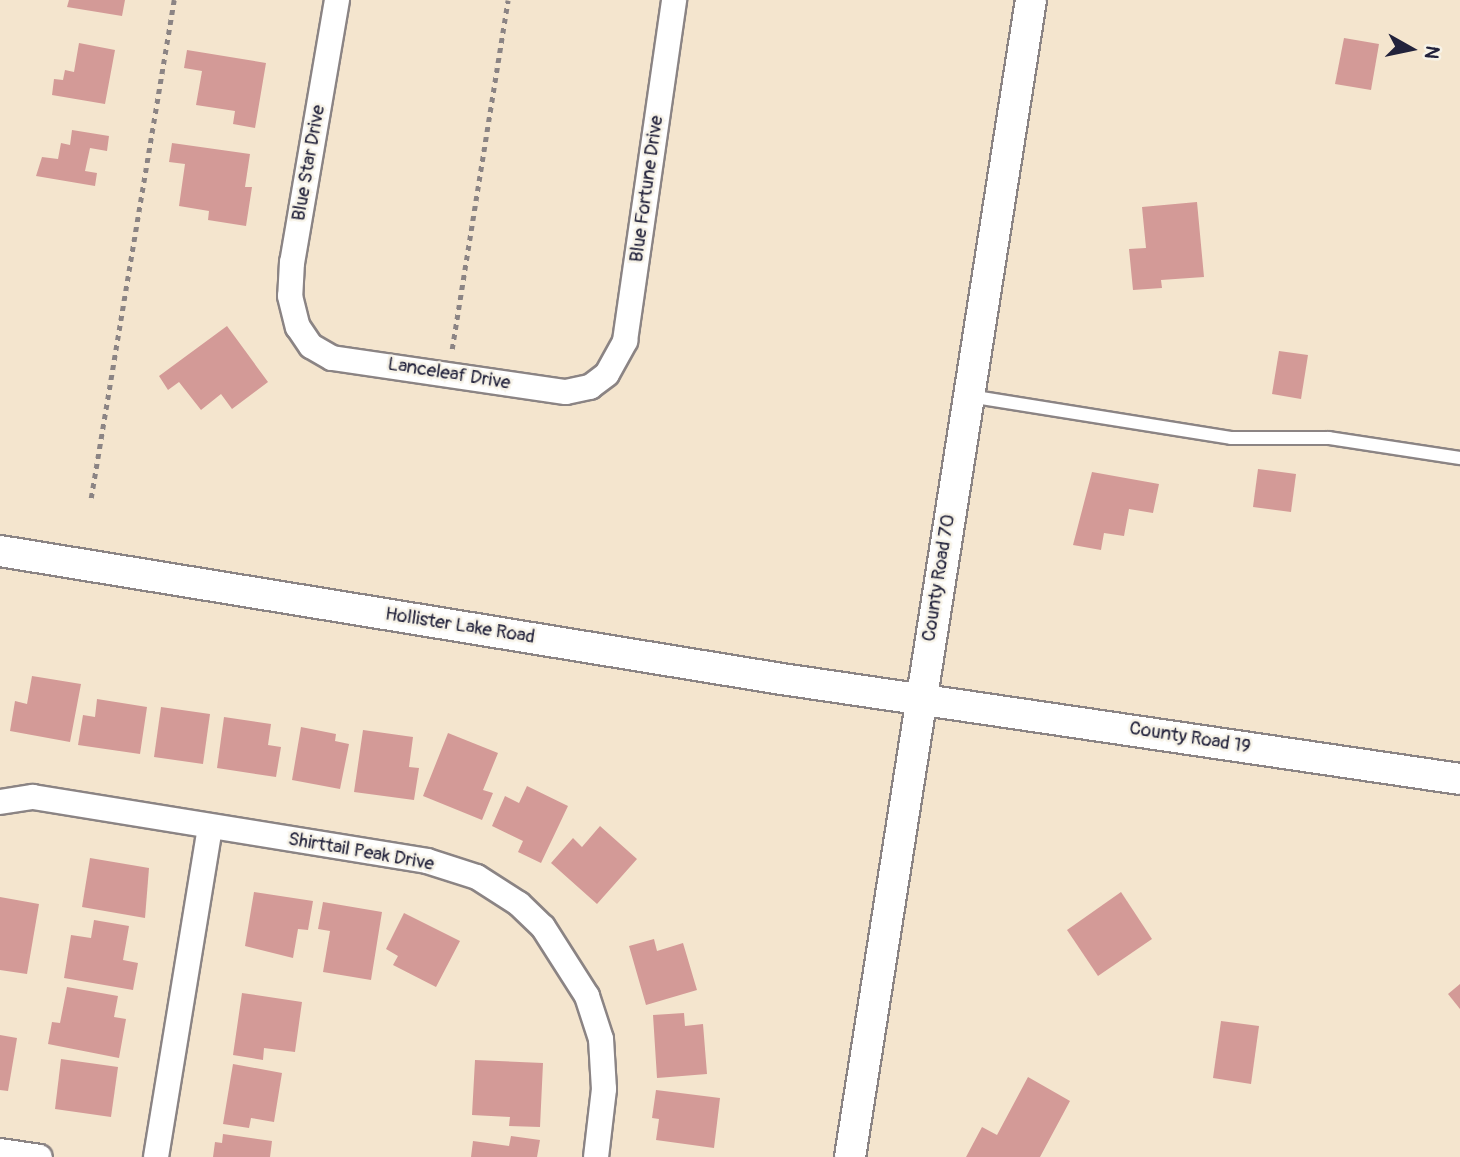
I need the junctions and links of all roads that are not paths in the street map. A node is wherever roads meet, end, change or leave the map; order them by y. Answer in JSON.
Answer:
{"nodes":[{"id":1,"x":337,"y":0,"type":"edge"},
{"id":2,"x":674,"y":0,"type":"edge"},
{"id":3,"x":1031,"y":0,"type":"edge"},
{"id":4,"x":298,"y":327,"type":"joint"},
{"id":5,"x":607,"y":374,"type":"joint"},
{"id":6,"x":969,"y":396,"type":"junction"},
{"id":7,"x":1460,"y":458,"type":"edge"},
{"id":8,"x":0,"y":551,"type":"edge"},
{"id":9,"x":920,"y":697,"type":"junction"},
{"id":10,"x":1460,"y":779,"type":"edge"},
{"id":11,"x":0,"y":802,"type":"edge"},
{"id":12,"x":210,"y":828,"type":"junction"},
{"id":13,"x":0,"y":1151,"type":"edge"},
{"id":14,"x":40,"y":1157,"type":"edge"},
{"id":15,"x":156,"y":1157,"type":"edge"},
{"id":16,"x":596,"y":1157,"type":"edge"},
{"id":17,"x":850,"y":1157,"type":"edge"}],
"edges":[{"from":1,"to":4,"type":"street","name":"Blue Star Drive"},
{"from":2,"to":5,"type":"street","name":"Blue Fortune Drive"},
{"from":3,"to":6,"type":"street","name":"County Road 70"},
{"from":4,"to":5,"type":"street","name":"Lanceleaf Drive"},
{"from":6,"to":7,"type":"lane"},
{"from":6,"to":9,"type":"street","name":"County Road 70"},
{"from":8,"to":9,"type":"street","name":"Hollister Lake Road"},
{"from":9,"to":10,"type":"street","name":"County Road 19"},
{"from":9,"to":17,"type":"street","name":"County Road 70"},
{"from":11,"to":12,"type":"street","name":"Shirttail Peak Drive"},
{"from":12,"to":15,"type":"street"},
{"from":12,"to":16,"type":"street","name":"Shirttail Peak Drive"},
{"from":13,"to":14,"type":"street"}]}
